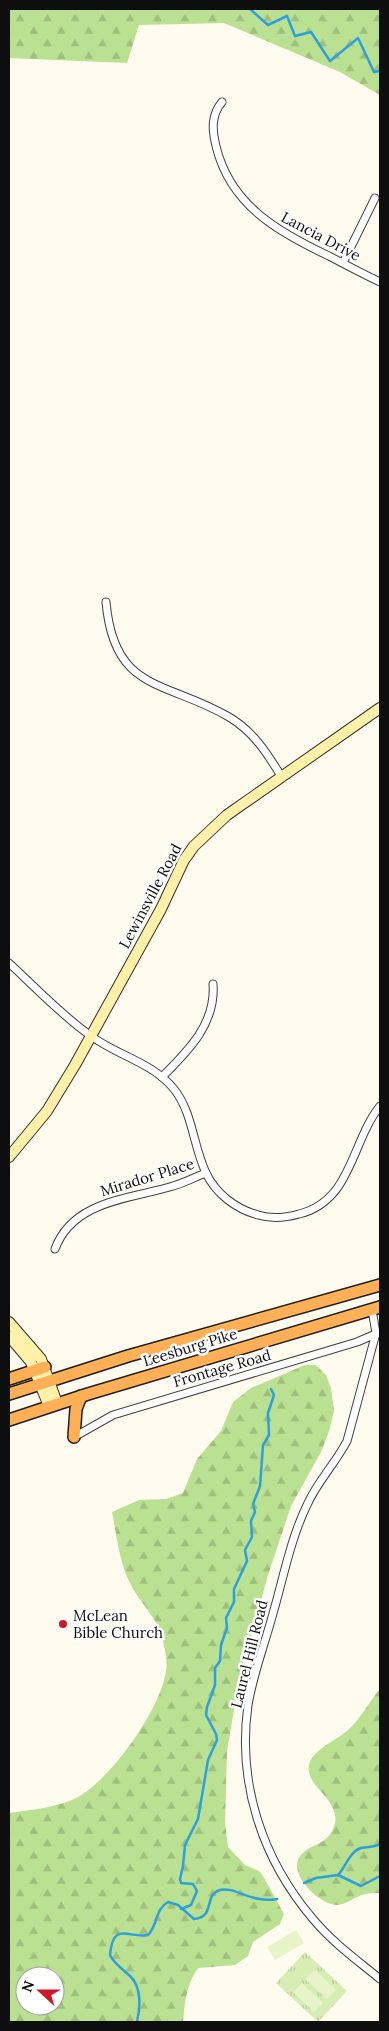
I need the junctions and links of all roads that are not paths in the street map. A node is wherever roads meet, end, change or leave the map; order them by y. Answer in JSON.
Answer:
{"nodes":[{"id":1,"x":222,"y":102,"type":"dead end"},
{"id":2,"x":375,"y":198,"type":"dead end"},
{"id":3,"x":343,"y":263,"type":"junction"},
{"id":4,"x":380,"y":282,"type":"edge"},
{"id":5,"x":106,"y":602,"type":"dead end"},
{"id":6,"x":380,"y":708,"type":"edge"},
{"id":7,"x":282,"y":776,"type":"junction"},
{"id":8,"x":9,"y":963,"type":"edge"},
{"id":9,"x":213,"y":984,"type":"dead end"},
{"id":10,"x":91,"y":1037,"type":"junction"},
{"id":11,"x":162,"y":1076,"type":"junction"},
{"id":12,"x":380,"y":1106,"type":"edge"},
{"id":13,"x":9,"y":1157,"type":"edge"},
{"id":14,"x":206,"y":1173,"type":"junction"},
{"id":15,"x":55,"y":1249,"type":"dead end"},
{"id":16,"x":380,"y":1285,"type":"edge"},
{"id":17,"x":376,"y":1308,"type":"edge"},
{"id":18,"x":9,"y":1322,"type":"edge"},
{"id":19,"x":378,"y":1333,"type":"edge"},
{"id":20,"x":9,"y":1336,"type":"edge"},
{"id":21,"x":40,"y":1369,"type":"junction"},
{"id":22,"x":9,"y":1380,"type":"edge"},
{"id":23,"x":45,"y":1382,"type":"junction"},
{"id":24,"x":9,"y":1394,"type":"edge"},
{"id":25,"x":81,"y":1396,"type":"junction"},
{"id":26,"x":53,"y":1405,"type":"junction"},
{"id":27,"x":9,"y":1420,"type":"edge"},
{"id":28,"x":74,"y":1437,"type":"joint"},
{"id":29,"x":380,"y":1979,"type":"edge"}],
"edges":[{"from":1,"to":3,"type":"street","name":"Lancia Drive"},
{"from":2,"to":3,"type":"street"},
{"from":3,"to":4,"type":"street","name":"Lancia Drive"},
{"from":5,"to":7,"type":"street"},
{"from":6,"to":7,"type":"main road","name":"Lewinsville Road"},
{"from":7,"to":10,"type":"main road","name":"Lewinsville Road"},
{"from":8,"to":10,"type":"street"},
{"from":9,"to":11,"type":"street"},
{"from":10,"to":11,"type":"street"},
{"from":10,"to":13,"type":"main road","name":"Lewinsville Road"},
{"from":11,"to":14,"type":"street"},
{"from":12,"to":14,"type":"street"},
{"from":14,"to":15,"type":"street","name":"Mirador Place"},
{"from":16,"to":23,"type":"highway","name":"Leesburg Pike"},
{"from":17,"to":19,"type":"street","name":"Laurel Hill Road"},
{"from":17,"to":25,"type":"highway","name":"Leesburg Pike"},
{"from":18,"to":21,"type":"main road"},
{"from":19,"to":28,"type":"street","name":"Frontage Road"},
{"from":19,"to":29,"type":"street","name":"Laurel Hill Road"},
{"from":20,"to":21,"type":"main road"},
{"from":21,"to":22,"type":"highway"},
{"from":21,"to":23,"type":"main road"},
{"from":23,"to":24,"type":"highway","name":"Leesburg Pike"},
{"from":23,"to":26,"type":"main road"},
{"from":25,"to":26,"type":"highway","name":"Leesburg Pike"},
{"from":25,"to":28,"type":"highway"},
{"from":26,"to":27,"type":"highway","name":"Leesburg Pike"}]}
